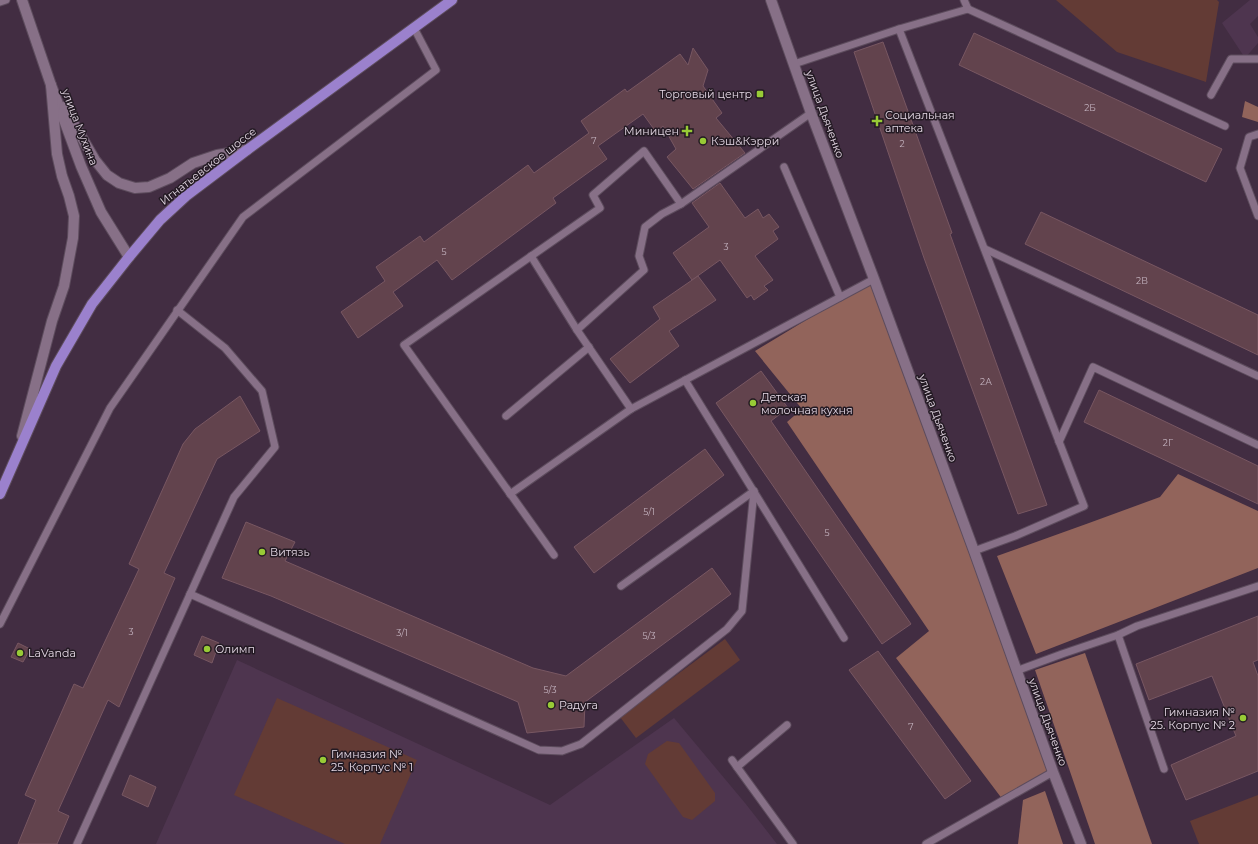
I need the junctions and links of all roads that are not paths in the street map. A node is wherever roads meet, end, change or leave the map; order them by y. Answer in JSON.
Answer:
{"nodes":[{"id":1,"x":6,"y":0,"type":"edge"},
{"id":2,"x":22,"y":0,"type":"edge"},
{"id":3,"x":452,"y":0,"type":"edge"},
{"id":4,"x":771,"y":0,"type":"edge"},
{"id":5,"x":964,"y":0,"type":"edge"},
{"id":6,"x":0,"y":2,"type":"edge"},
{"id":7,"x":968,"y":9,"type":"junction"},
{"id":8,"x":414,"y":28,"type":"junction"},
{"id":9,"x":899,"y":29,"type":"junction"},
{"id":10,"x":1258,"y":59,"type":"edge"},
{"id":11,"x":794,"y":64,"type":"junction"},
{"id":12,"x":51,"y":85,"type":"junction"},
{"id":13,"x":1211,"y":95,"type":"dead end"},
{"id":14,"x":811,"y":113,"type":"junction"},
{"id":15,"x":1225,"y":126,"type":"dead end"},
{"id":16,"x":1258,"y":134,"type":"edge"},
{"id":17,"x":247,"y":150,"type":"junction"},
{"id":18,"x":784,"y":167,"type":"dead end"},
{"id":19,"x":681,"y":204,"type":"junction"},
{"id":20,"x":1258,"y":216,"type":"edge"},
{"id":21,"x":984,"y":249,"type":"junction"},
{"id":22,"x":531,"y":256,"type":"junction"},
{"id":23,"x":129,"y":257,"type":"junction"},
{"id":24,"x":874,"y":278,"type":"junction"},
{"id":25,"x":840,"y":297,"type":"junction"},
{"id":26,"x":178,"y":310,"type":"junction"},
{"id":27,"x":577,"y":330,"type":"junction"},
{"id":28,"x":588,"y":347,"type":"junction"},
{"id":29,"x":1258,"y":376,"type":"edge"},
{"id":30,"x":686,"y":380,"type":"junction"},
{"id":31,"x":631,"y":409,"type":"junction"},
{"id":32,"x":506,"y":416,"type":"dead end"},
{"id":33,"x":1059,"y":442,"type":"junction"},
{"id":34,"x":1258,"y":445,"type":"edge"},
{"id":35,"x":17,"y":454,"type":"junction"},
{"id":36,"x":754,"y":491,"type":"junction"},
{"id":37,"x":0,"y":494,"type":"edge"},
{"id":38,"x":510,"y":494,"type":"junction"},
{"id":39,"x":974,"y":551,"type":"junction"},
{"id":40,"x":554,"y":555,"type":"dead end"},
{"id":41,"x":621,"y":586,"type":"dead end"},
{"id":42,"x":1258,"y":586,"type":"edge"},
{"id":43,"x":190,"y":594,"type":"junction"},
{"id":44,"x":0,"y":624,"type":"edge"},
{"id":45,"x":1118,"y":635,"type":"junction"},
{"id":46,"x":844,"y":638,"type":"dead end"},
{"id":47,"x":1016,"y":670,"type":"junction"},
{"id":48,"x":787,"y":725,"type":"dead end"},
{"id":49,"x":732,"y":760,"type":"dead end"},
{"id":50,"x":737,"y":767,"type":"junction"},
{"id":51,"x":1164,"y":769,"type":"dead end"},
{"id":52,"x":1053,"y":772,"type":"junction"},
{"id":53,"x":77,"y":844,"type":"edge"},
{"id":54,"x":793,"y":844,"type":"edge"},
{"id":55,"x":926,"y":844,"type":"edge"},
{"id":56,"x":1080,"y":844,"type":"edge"}],
"edges":[{"from":1,"to":6,"type":"lane"},
{"from":2,"to":12,"type":"main road","name":"улица Мухина"},
{"from":3,"to":8,"type":"main road","name":"Игнатьевское шоссе"},
{"from":4,"to":11,"type":"main road","name":"улица Дьяченко"},
{"from":5,"to":7,"type":"lane"},
{"from":7,"to":9,"type":"lane"},
{"from":7,"to":15,"type":"lane"},
{"from":8,"to":17,"type":"main road","name":"Игнатьевское шоссе"},
{"from":8,"to":26,"type":"lane"},
{"from":9,"to":11,"type":"lane"},
{"from":9,"to":21,"type":"lane"},
{"from":10,"to":13,"type":"lane"},
{"from":11,"to":14,"type":"main road","name":"улица Дьяченко"},
{"from":12,"to":17,"type":"main road"},
{"from":12,"to":23,"type":"main road","name":"улица Мухина"},
{"from":12,"to":35,"type":"main road"},
{"from":14,"to":19,"type":"lane"},
{"from":14,"to":24,"type":"main road","name":"улица Дьяченко"},
{"from":16,"to":20,"type":"lane"},
{"from":17,"to":23,"type":"main road","name":"Игнатьевское шоссе"},
{"from":18,"to":25,"type":"lane"},
{"from":19,"to":22,"type":"lane"},
{"from":19,"to":27,"type":"lane"},
{"from":21,"to":29,"type":"lane"},
{"from":21,"to":33,"type":"lane"},
{"from":22,"to":27,"type":"lane"},
{"from":22,"to":38,"type":"lane"},
{"from":23,"to":35,"type":"main road","name":"Игнатьевское шоссе"},
{"from":24,"to":25,"type":"lane"},
{"from":24,"to":39,"type":"main road","name":"улица Дьяченко"},
{"from":25,"to":30,"type":"lane"},
{"from":26,"to":43,"type":"lane"},
{"from":26,"to":44,"type":"lane"},
{"from":27,"to":28,"type":"lane"},
{"from":28,"to":31,"type":"lane"},
{"from":28,"to":32,"type":"lane"},
{"from":30,"to":31,"type":"lane"},
{"from":30,"to":36,"type":"lane"},
{"from":31,"to":38,"type":"lane"},
{"from":33,"to":34,"type":"lane"},
{"from":33,"to":39,"type":"lane"},
{"from":35,"to":37,"type":"main road","name":"Игнатьевское шоссе"},
{"from":36,"to":41,"type":"lane"},
{"from":36,"to":43,"type":"lane"},
{"from":36,"to":46,"type":"lane"},
{"from":38,"to":40,"type":"lane"},
{"from":39,"to":47,"type":"main road","name":"улица Дьяченко"},
{"from":42,"to":45,"type":"lane"},
{"from":43,"to":53,"type":"lane"},
{"from":45,"to":47,"type":"lane"},
{"from":45,"to":51,"type":"lane"},
{"from":47,"to":52,"type":"main road","name":"улица Дьяченко"},
{"from":48,"to":50,"type":"lane"},
{"from":49,"to":50,"type":"lane"},
{"from":50,"to":54,"type":"lane"},
{"from":52,"to":55,"type":"lane"},
{"from":52,"to":56,"type":"main road","name":"улица Дьяченко"}]}
